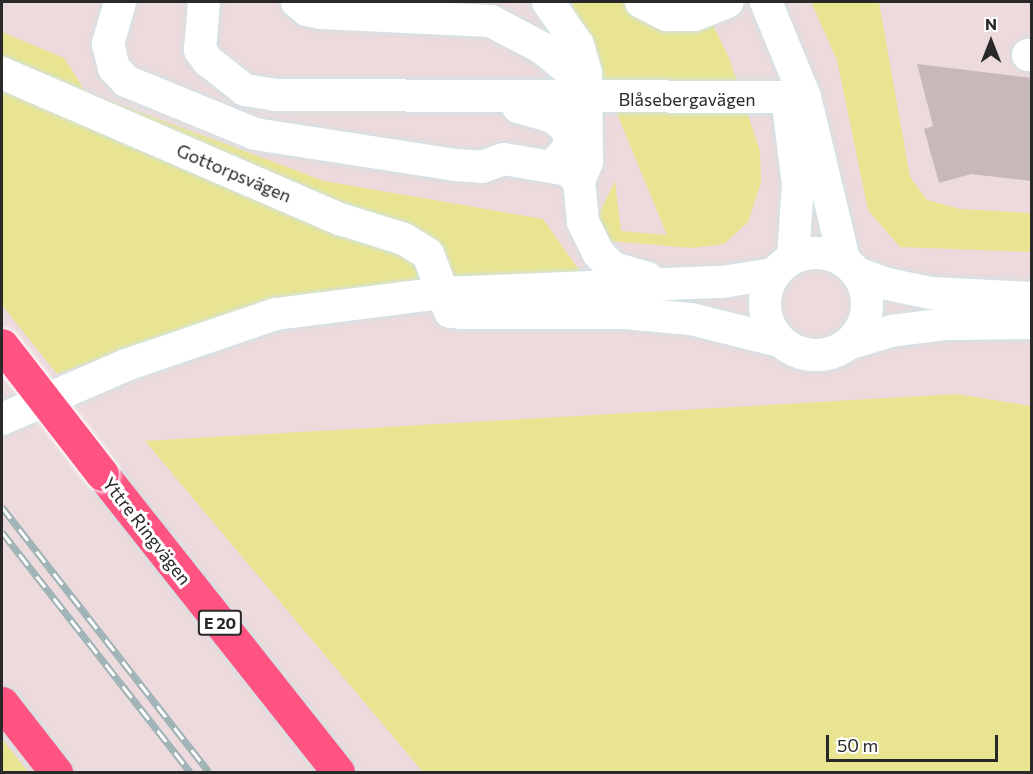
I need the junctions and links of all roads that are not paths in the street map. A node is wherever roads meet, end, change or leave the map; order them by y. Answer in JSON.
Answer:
{"nodes":[{"id":1,"x":107,"y":2,"type":"edge"},
{"id":2,"x":120,"y":2,"type":"edge"},
{"id":3,"x":135,"y":2,"type":"edge"},
{"id":4,"x":297,"y":2,"type":"edge"},
{"id":5,"x":548,"y":2,"type":"edge"},
{"id":6,"x":641,"y":2,"type":"edge"},
{"id":7,"x":749,"y":2,"type":"edge"},
{"id":8,"x":197,"y":7,"type":"edge"},
{"id":9,"x":2,"y":73,"type":"edge"},
{"id":10,"x":485,"y":98,"type":"junction"},
{"id":11,"x":588,"y":98,"type":"junction"},
{"id":12,"x":796,"y":98,"type":"junction"},
{"id":13,"x":508,"y":160,"type":"junction"},
{"id":14,"x":552,"y":166,"type":"junction"},
{"id":15,"x":579,"y":181,"type":"junction"},
{"id":16,"x":783,"y":266,"type":"junction"},
{"id":17,"x":850,"y":267,"type":"junction"},
{"id":18,"x":669,"y":284,"type":"junction"},
{"id":19,"x":1032,"y":298,"type":"edge"},
{"id":20,"x":447,"y":303,"type":"junction"},
{"id":21,"x":1032,"y":322,"type":"edge"},
{"id":22,"x":780,"y":341,"type":"junction"},
{"id":23,"x":848,"y":344,"type":"junction"},
{"id":24,"x":2,"y":345,"type":"edge"},
{"id":25,"x":2,"y":419,"type":"edge"},
{"id":26,"x":2,"y":703,"type":"edge"},
{"id":27,"x":56,"y":772,"type":"edge"},
{"id":28,"x":338,"y":772,"type":"edge"}],
"edges":[{"from":1,"to":13,"type":"street"},
{"from":2,"to":13,"type":"street"},
{"from":3,"to":13,"type":"street"},
{"from":4,"to":11,"type":"street"},
{"from":5,"to":11,"type":"street"},
{"from":6,"to":7,"type":"street"},
{"from":7,"to":12,"type":"street"},
{"from":8,"to":10,"type":"street"},
{"from":9,"to":20,"type":"street","name":"Gottorpsvägen"},
{"from":10,"to":11,"type":"street","name":"Blåsebergavägen"},
{"from":10,"to":14,"type":"street"},
{"from":11,"to":12,"type":"street","name":"Blåsebergavägen"},
{"from":11,"to":15,"type":"street"},
{"from":12,"to":16,"type":"street"},
{"from":12,"to":17,"type":"street"},
{"from":13,"to":14,"type":"street"},
{"from":14,"to":15,"type":"street"},
{"from":15,"to":18,"type":"street"},
{"from":16,"to":17,"type":"street"},
{"from":16,"to":18,"type":"street"},
{"from":16,"to":22,"type":"street"},
{"from":17,"to":19,"type":"street"},
{"from":17,"to":23,"type":"street"},
{"from":18,"to":20,"type":"street"},
{"from":20,"to":22,"type":"street"},
{"from":20,"to":25,"type":"street"},
{"from":21,"to":23,"type":"street"},
{"from":22,"to":23,"type":"street"},
{"from":24,"to":28,"type":"highway","name":"Yttre Ringvägen","number":"E 20","bridge":true},
{"from":26,"to":27,"type":"highway"}]}
